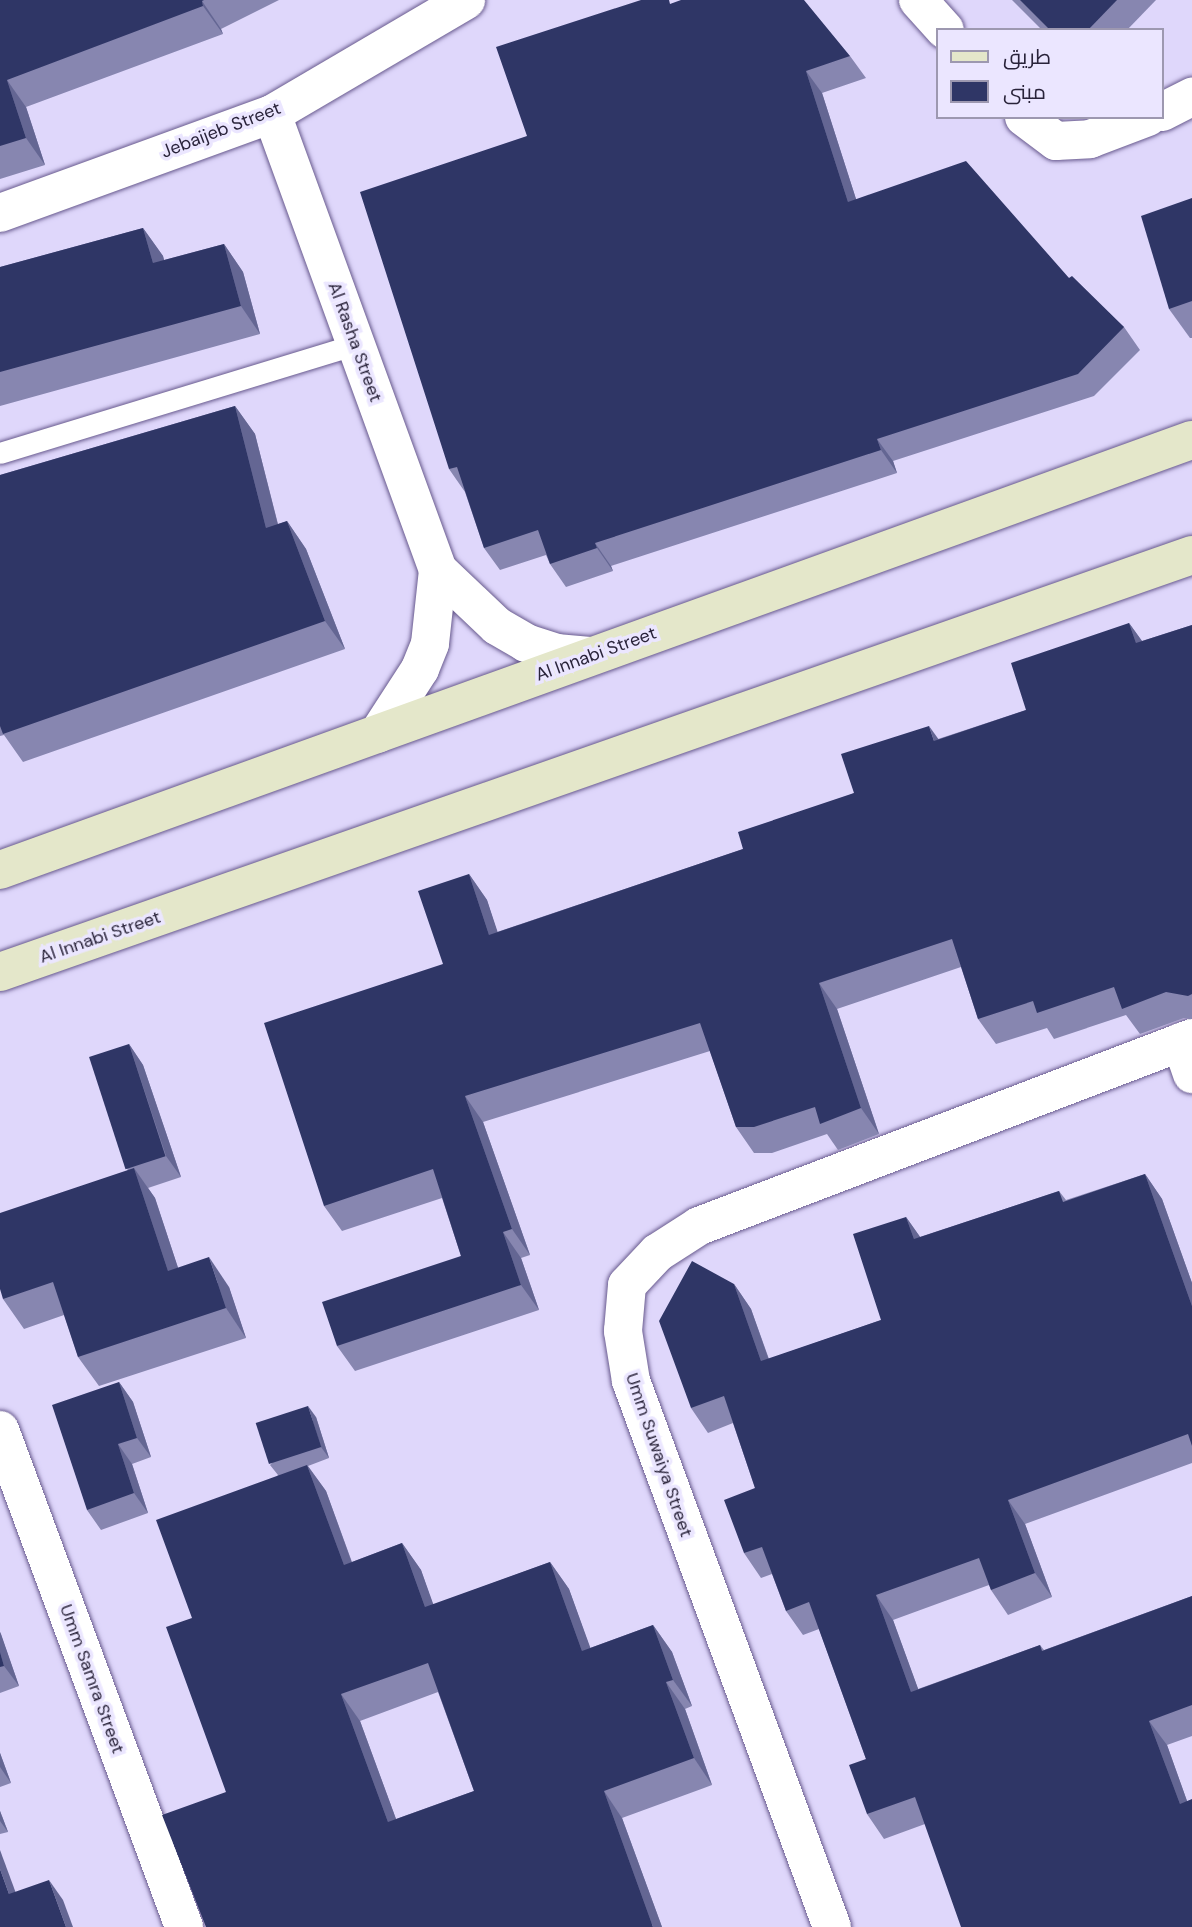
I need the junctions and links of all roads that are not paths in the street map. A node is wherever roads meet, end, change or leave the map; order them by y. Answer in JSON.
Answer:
{"nodes":[{"id":1,"x":466,"y":0,"type":"edge"},
{"id":2,"x":918,"y":0,"type":"edge"},
{"id":3,"x":943,"y":28,"type":"edge"},
{"id":4,"x":1192,"y":97,"type":"edge"},
{"id":5,"x":1164,"y":111,"type":"edge"},
{"id":6,"x":272,"y":114,"type":"junction"},
{"id":7,"x":1027,"y":119,"type":"edge"},
{"id":8,"x":1143,"y":119,"type":"edge"},
{"id":9,"x":0,"y":213,"type":"edge"},
{"id":10,"x":356,"y":344,"type":"junction"},
{"id":11,"x":1192,"y":440,"type":"edge"},
{"id":12,"x":0,"y":453,"type":"edge"},
{"id":13,"x":1192,"y":555,"type":"edge"},
{"id":14,"x":438,"y":570,"type":"junction"},
{"id":15,"x":590,"y":656,"type":"junction"},
{"id":16,"x":378,"y":734,"type":"junction"},
{"id":17,"x":0,"y":870,"type":"edge"},
{"id":18,"x":0,"y":972,"type":"edge"},
{"id":19,"x":1188,"y":1051,"type":"edge"},
{"id":20,"x":0,"y":1430,"type":"edge"},
{"id":21,"x":10,"y":1487,"type":"edge"},
{"id":22,"x":184,"y":1927,"type":"edge"},
{"id":23,"x":832,"y":1927,"type":"edge"}],
"edges":[{"from":1,"to":6,"type":"street","name":"Jebaijeb Street"},
{"from":2,"to":3,"type":"street"},
{"from":4,"to":5,"type":"street"},
{"from":6,"to":9,"type":"street","name":"Jebaijeb Street"},
{"from":6,"to":10,"type":"street","name":"Al Rasha Street"},
{"from":7,"to":8,"type":"street"},
{"from":10,"to":12,"type":"lane"},
{"from":10,"to":14,"type":"street","name":"Al Rasha Street"},
{"from":11,"to":15,"type":"street","name":"Al Innabi Street"},
{"from":13,"to":18,"type":"street","name":"Al Innabi Street"},
{"from":14,"to":15,"type":"street","name":"Al Rasha Street"},
{"from":14,"to":16,"type":"street","name":"Al Rasha Street"},
{"from":15,"to":16,"type":"street","name":"Al Innabi Street"},
{"from":16,"to":17,"type":"street","name":"Al Innabi Street"},
{"from":19,"to":23,"type":"street","name":"Umm Suwaiya Street"},
{"from":20,"to":21,"type":"street","name":"Umm Samra Street"},
{"from":21,"to":22,"type":"street","name":"Umm Samra Street"}]}
